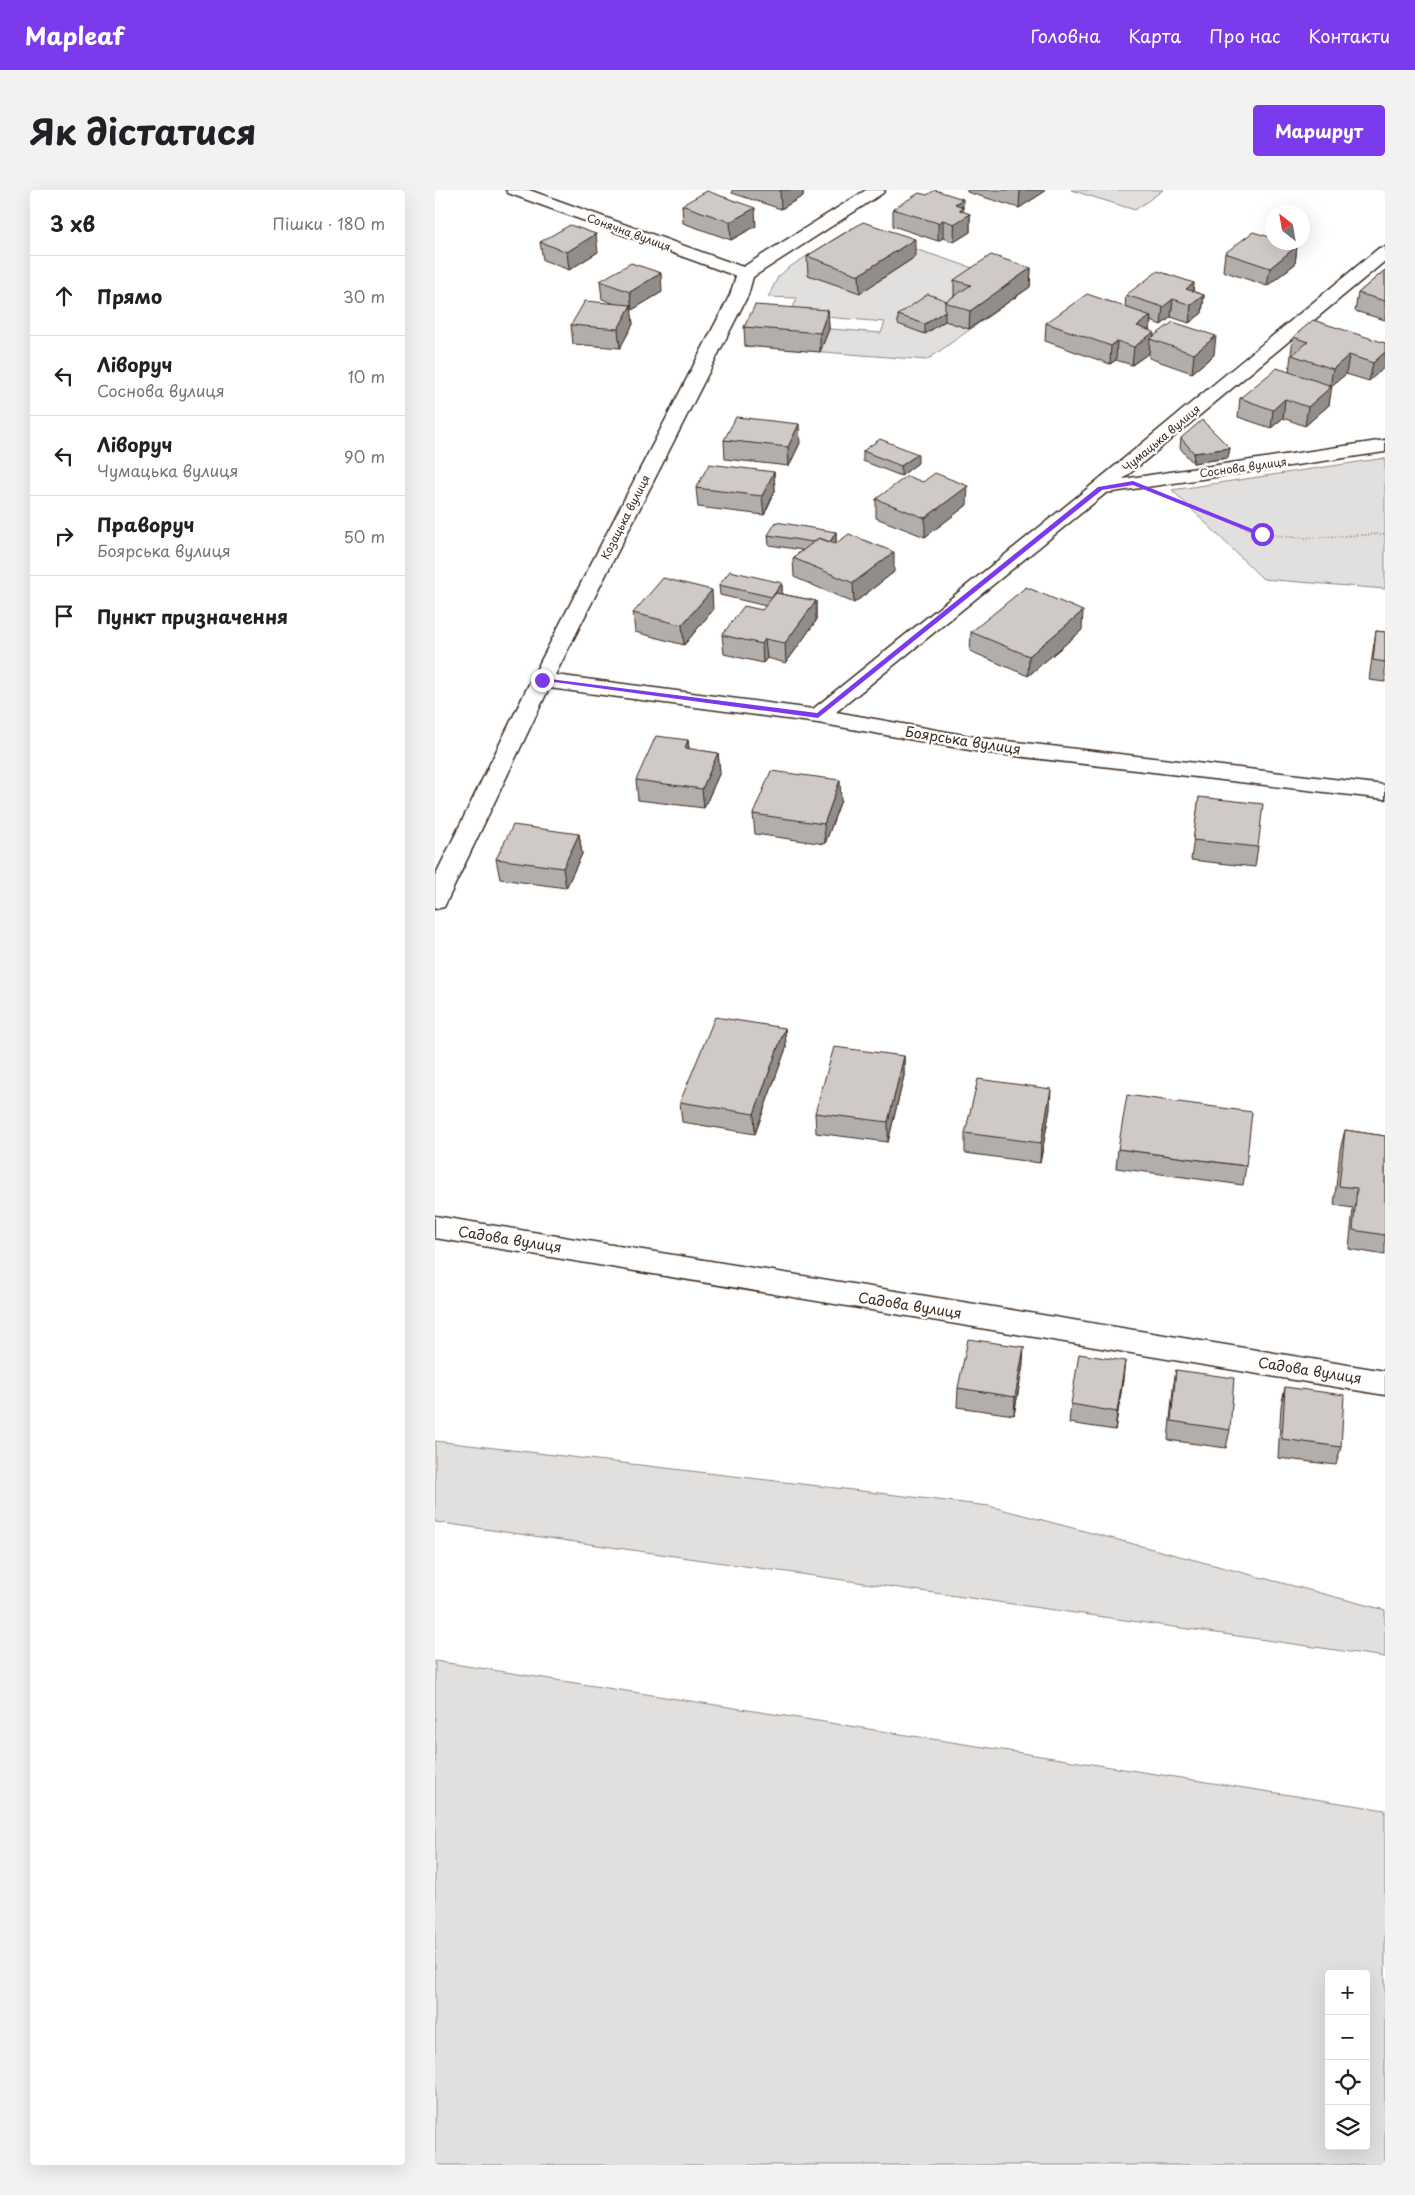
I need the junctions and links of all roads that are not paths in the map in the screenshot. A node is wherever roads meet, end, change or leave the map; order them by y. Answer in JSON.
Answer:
{"nodes":[{"id":1,"x":514,"y":190,"type":"edge"},
{"id":2,"x":877,"y":190,"type":"edge"},
{"id":3,"x":1385,"y":252,"type":"edge"},
{"id":4,"x":745,"y":274,"type":"junction"},
{"id":5,"x":1385,"y":446,"type":"edge"},
{"id":6,"x":1100,"y":488,"type":"junction"},
{"id":7,"x":542,"y":680,"type":"junction"},
{"id":8,"x":818,"y":716,"type":"junction"},
{"id":9,"x":1385,"y":792,"type":"edge"},
{"id":10,"x":435,"y":902,"type":"edge"},
{"id":11,"x":435,"y":1227,"type":"edge"},
{"id":12,"x":1385,"y":1383,"type":"edge"}],
"edges":[{"from":1,"to":4,"type":"street","name":"Сонячна вулиця"},
{"from":2,"to":4,"type":"street"},
{"from":3,"to":6,"type":"street","name":"Чумацька вулиця"},
{"from":4,"to":7,"type":"street","name":"Козацька вулиця"},
{"from":5,"to":6,"type":"street","name":"Соснова вулиця"},
{"from":6,"to":8,"type":"street","name":"Чумацька вулиця"},
{"from":7,"to":8,"type":"street","name":"Боярська вулиця"},
{"from":7,"to":10,"type":"street","name":"Козацька вулиця"},
{"from":8,"to":9,"type":"street","name":"Боярська вулиця"},
{"from":11,"to":12,"type":"street","name":"Садова вулиця"}]}
